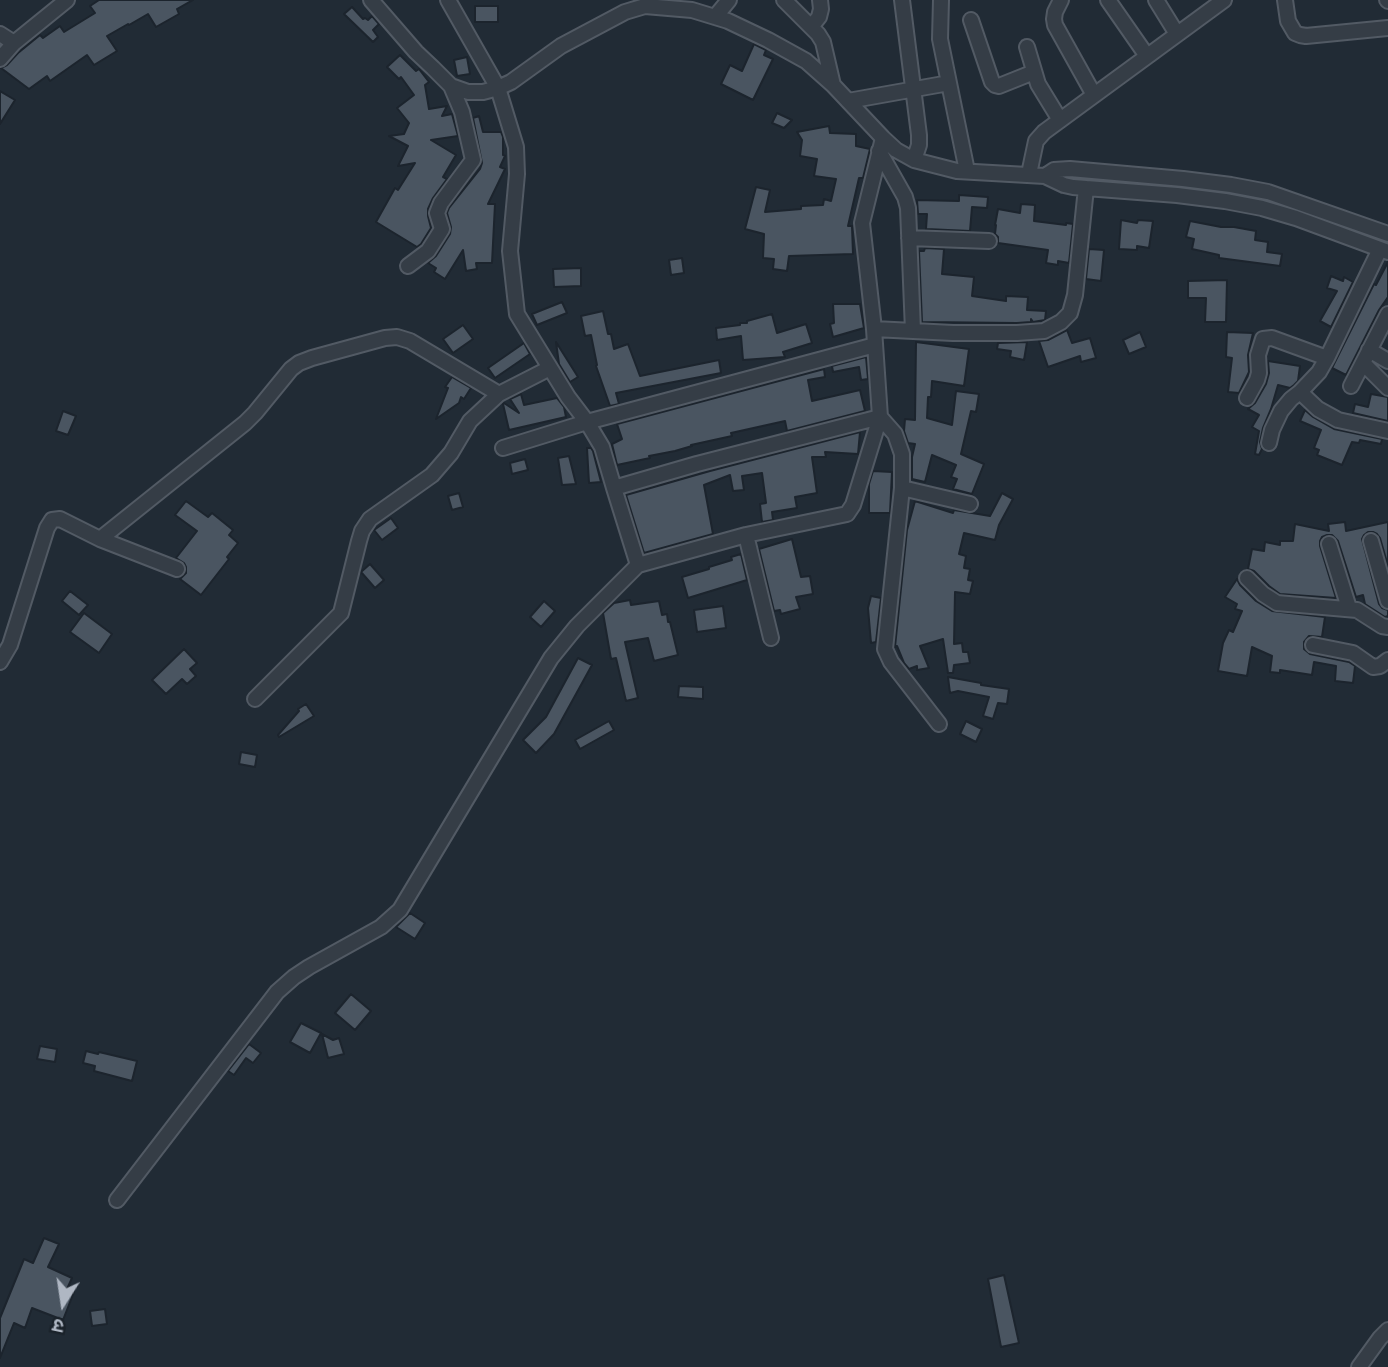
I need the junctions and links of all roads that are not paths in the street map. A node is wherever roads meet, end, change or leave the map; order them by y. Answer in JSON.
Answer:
{"nodes":[{"id":1,"x":67,"y":0,"type":"edge"},
{"id":2,"x":448,"y":0,"type":"edge"},
{"id":3,"x":729,"y":0,"type":"edge"},
{"id":4,"x":784,"y":0,"type":"edge"},
{"id":5,"x":820,"y":0,"type":"edge"},
{"id":6,"x":902,"y":0,"type":"edge"},
{"id":7,"x":940,"y":0,"type":"edge"},
{"id":8,"x":1061,"y":0,"type":"edge"},
{"id":9,"x":1108,"y":0,"type":"edge"},
{"id":10,"x":1156,"y":0,"type":"edge"},
{"id":11,"x":1224,"y":0,"type":"edge"},
{"id":12,"x":1285,"y":0,"type":"edge"},
{"id":13,"x":373,"y":1,"type":"edge"},
{"id":14,"x":646,"y":3,"type":"edge"},
{"id":15,"x":715,"y":17,"type":"junction"},
{"id":16,"x":971,"y":20,"type":"dead end"},
{"id":17,"x":811,"y":27,"type":"junction"},
{"id":18,"x":1388,"y":28,"type":"edge"},
{"id":19,"x":0,"y":34,"type":"edge"},
{"id":20,"x":1177,"y":34,"type":"junction"},
{"id":21,"x":14,"y":43,"type":"junction"},
{"id":22,"x":1027,"y":47,"type":"dead end"},
{"id":23,"x":1147,"y":57,"type":"junction"},
{"id":24,"x":0,"y":59,"type":"edge"},
{"id":25,"x":1034,"y":72,"type":"junction"},
{"id":26,"x":949,"y":83,"type":"junction"},
{"id":27,"x":834,"y":85,"type":"junction"},
{"id":28,"x":451,"y":86,"type":"junction"},
{"id":29,"x":498,"y":88,"type":"junction"},
{"id":30,"x":913,"y":89,"type":"junction"},
{"id":31,"x":1094,"y":95,"type":"junction"},
{"id":32,"x":848,"y":101,"type":"junction"},
{"id":33,"x":1060,"y":120,"type":"junction"},
{"id":34,"x":881,"y":145,"type":"junction"},
{"id":35,"x":915,"y":160,"type":"junction"},
{"id":36,"x":967,"y":172,"type":"junction"},
{"id":37,"x":1029,"y":174,"type":"junction"},
{"id":38,"x":1045,"y":176,"type":"junction"},
{"id":39,"x":1086,"y":188,"type":"junction"},
{"id":40,"x":1388,"y":234,"type":"edge"},
{"id":41,"x":909,"y":238,"type":"junction"},
{"id":42,"x":989,"y":241,"type":"dead end"},
{"id":43,"x":1384,"y":250,"type":"edge"},
{"id":44,"x":408,"y":266,"type":"dead end"},
{"id":45,"x":1387,"y":317,"type":"edge"},
{"id":46,"x":874,"y":329,"type":"junction"},
{"id":47,"x":913,"y":331,"type":"junction"},
{"id":48,"x":875,"y":345,"type":"junction"},
{"id":49,"x":1366,"y":356,"type":"junction"},
{"id":50,"x":1327,"y":358,"type":"junction"},
{"id":51,"x":1388,"y":361,"type":"edge"},
{"id":52,"x":550,"y":368,"type":"junction"},
{"id":53,"x":1350,"y":386,"type":"dead end"},
{"id":54,"x":1388,"y":388,"type":"edge"},
{"id":55,"x":1300,"y":392,"type":"junction"},
{"id":56,"x":499,"y":394,"type":"junction"},
{"id":57,"x":1247,"y":398,"type":"dead end"},
{"id":58,"x":880,"y":417,"type":"junction"},
{"id":59,"x":587,"y":422,"type":"junction"},
{"id":60,"x":1388,"y":431,"type":"edge"},
{"id":61,"x":1269,"y":443,"type":"dead end"},
{"id":62,"x":503,"y":448,"type":"dead end"},
{"id":63,"x":614,"y":488,"type":"junction"},
{"id":64,"x":902,"y":488,"type":"junction"},
{"id":65,"x":970,"y":504,"type":"dead end"},
{"id":66,"x":746,"y":535,"type":"junction"},
{"id":67,"x":100,"y":539,"type":"junction"},
{"id":68,"x":1371,"y":541,"type":"dead end"},
{"id":69,"x":1329,"y":544,"type":"dead end"},
{"id":70,"x":638,"y":565,"type":"junction"},
{"id":71,"x":177,"y":569,"type":"dead end"},
{"id":72,"x":1247,"y":578,"type":"dead end"},
{"id":73,"x":1388,"y":601,"type":"edge"},
{"id":74,"x":1349,"y":608,"type":"junction"},
{"id":75,"x":1388,"y":627,"type":"edge"},
{"id":76,"x":771,"y":638,"type":"dead end"},
{"id":77,"x":1313,"y":645,"type":"dead end"},
{"id":78,"x":1388,"y":660,"type":"edge"},
{"id":79,"x":0,"y":662,"type":"edge"},
{"id":80,"x":255,"y":699,"type":"dead end"},
{"id":81,"x":939,"y":724,"type":"dead end"},
{"id":82,"x":117,"y":1200,"type":"dead end"},
{"id":83,"x":1388,"y":1330,"type":"edge"},
{"id":84,"x":1359,"y":1367,"type":"edge"}],
"edges":[{"from":1,"to":21,"type":"street"},
{"from":2,"to":29,"type":"street"},
{"from":3,"to":15,"type":"street"},
{"from":4,"to":17,"type":"street"},
{"from":5,"to":17,"type":"street"},
{"from":6,"to":30,"type":"street"},
{"from":7,"to":26,"type":"street"},
{"from":8,"to":31,"type":"street"},
{"from":9,"to":23,"type":"street"},
{"from":10,"to":20,"type":"street"},
{"from":11,"to":20,"type":"street"},
{"from":12,"to":18,"type":"street"},
{"from":13,"to":28,"type":"street"},
{"from":14,"to":15,"type":"street"},
{"from":14,"to":29,"type":"street"},
{"from":15,"to":27,"type":"street"},
{"from":16,"to":25,"type":"street"},
{"from":17,"to":27,"type":"street"},
{"from":19,"to":21,"type":"street"},
{"from":20,"to":23,"type":"street"},
{"from":21,"to":24,"type":"street"},
{"from":22,"to":25,"type":"street"},
{"from":23,"to":31,"type":"street"},
{"from":25,"to":33,"type":"street"},
{"from":26,"to":30,"type":"street"},
{"from":26,"to":36,"type":"street"},
{"from":27,"to":32,"type":"street"},
{"from":28,"to":29,"type":"street"},
{"from":28,"to":44,"type":"street"},
{"from":29,"to":52,"type":"street"},
{"from":30,"to":32,"type":"street"},
{"from":30,"to":35,"type":"street"},
{"from":31,"to":33,"type":"street"},
{"from":32,"to":34,"type":"street"},
{"from":33,"to":37,"type":"street"},
{"from":34,"to":35,"type":"street"},
{"from":34,"to":41,"type":"street"},
{"from":34,"to":46,"type":"street"},
{"from":35,"to":36,"type":"street"},
{"from":36,"to":37,"type":"street"},
{"from":37,"to":38,"type":"street"},
{"from":38,"to":39,"type":"street"},
{"from":38,"to":40,"type":"street"},
{"from":39,"to":43,"type":"street"},
{"from":39,"to":47,"type":"street"},
{"from":41,"to":42,"type":"street"},
{"from":41,"to":47,"type":"street"},
{"from":43,"to":50,"type":"street"},
{"from":45,"to":49,"type":"street"},
{"from":46,"to":47,"type":"street"},
{"from":46,"to":48,"type":"street"},
{"from":48,"to":58,"type":"street"},
{"from":48,"to":59,"type":"street"},
{"from":49,"to":51,"type":"street"},
{"from":49,"to":53,"type":"street"},
{"from":49,"to":54,"type":"street"},
{"from":50,"to":55,"type":"street"},
{"from":50,"to":57,"type":"street"},
{"from":52,"to":56,"type":"street"},
{"from":52,"to":59,"type":"street"},
{"from":55,"to":60,"type":"street"},
{"from":55,"to":61,"type":"street"},
{"from":56,"to":67,"type":"street"},
{"from":56,"to":80,"type":"street"},
{"from":58,"to":63,"type":"street"},
{"from":58,"to":64,"type":"street"},
{"from":58,"to":66,"type":"street"},
{"from":59,"to":62,"type":"street"},
{"from":59,"to":63,"type":"street"},
{"from":63,"to":70,"type":"street"},
{"from":64,"to":65,"type":"street"},
{"from":64,"to":81,"type":"street"},
{"from":66,"to":70,"type":"street"},
{"from":66,"to":76,"type":"street"},
{"from":67,"to":71,"type":"street"},
{"from":67,"to":79,"type":"street"},
{"from":68,"to":73,"type":"street"},
{"from":69,"to":74,"type":"street"},
{"from":70,"to":82,"type":"street"},
{"from":72,"to":74,"type":"street"},
{"from":74,"to":75,"type":"street"},
{"from":77,"to":78,"type":"street"},
{"from":83,"to":84,"type":"street"}]}
